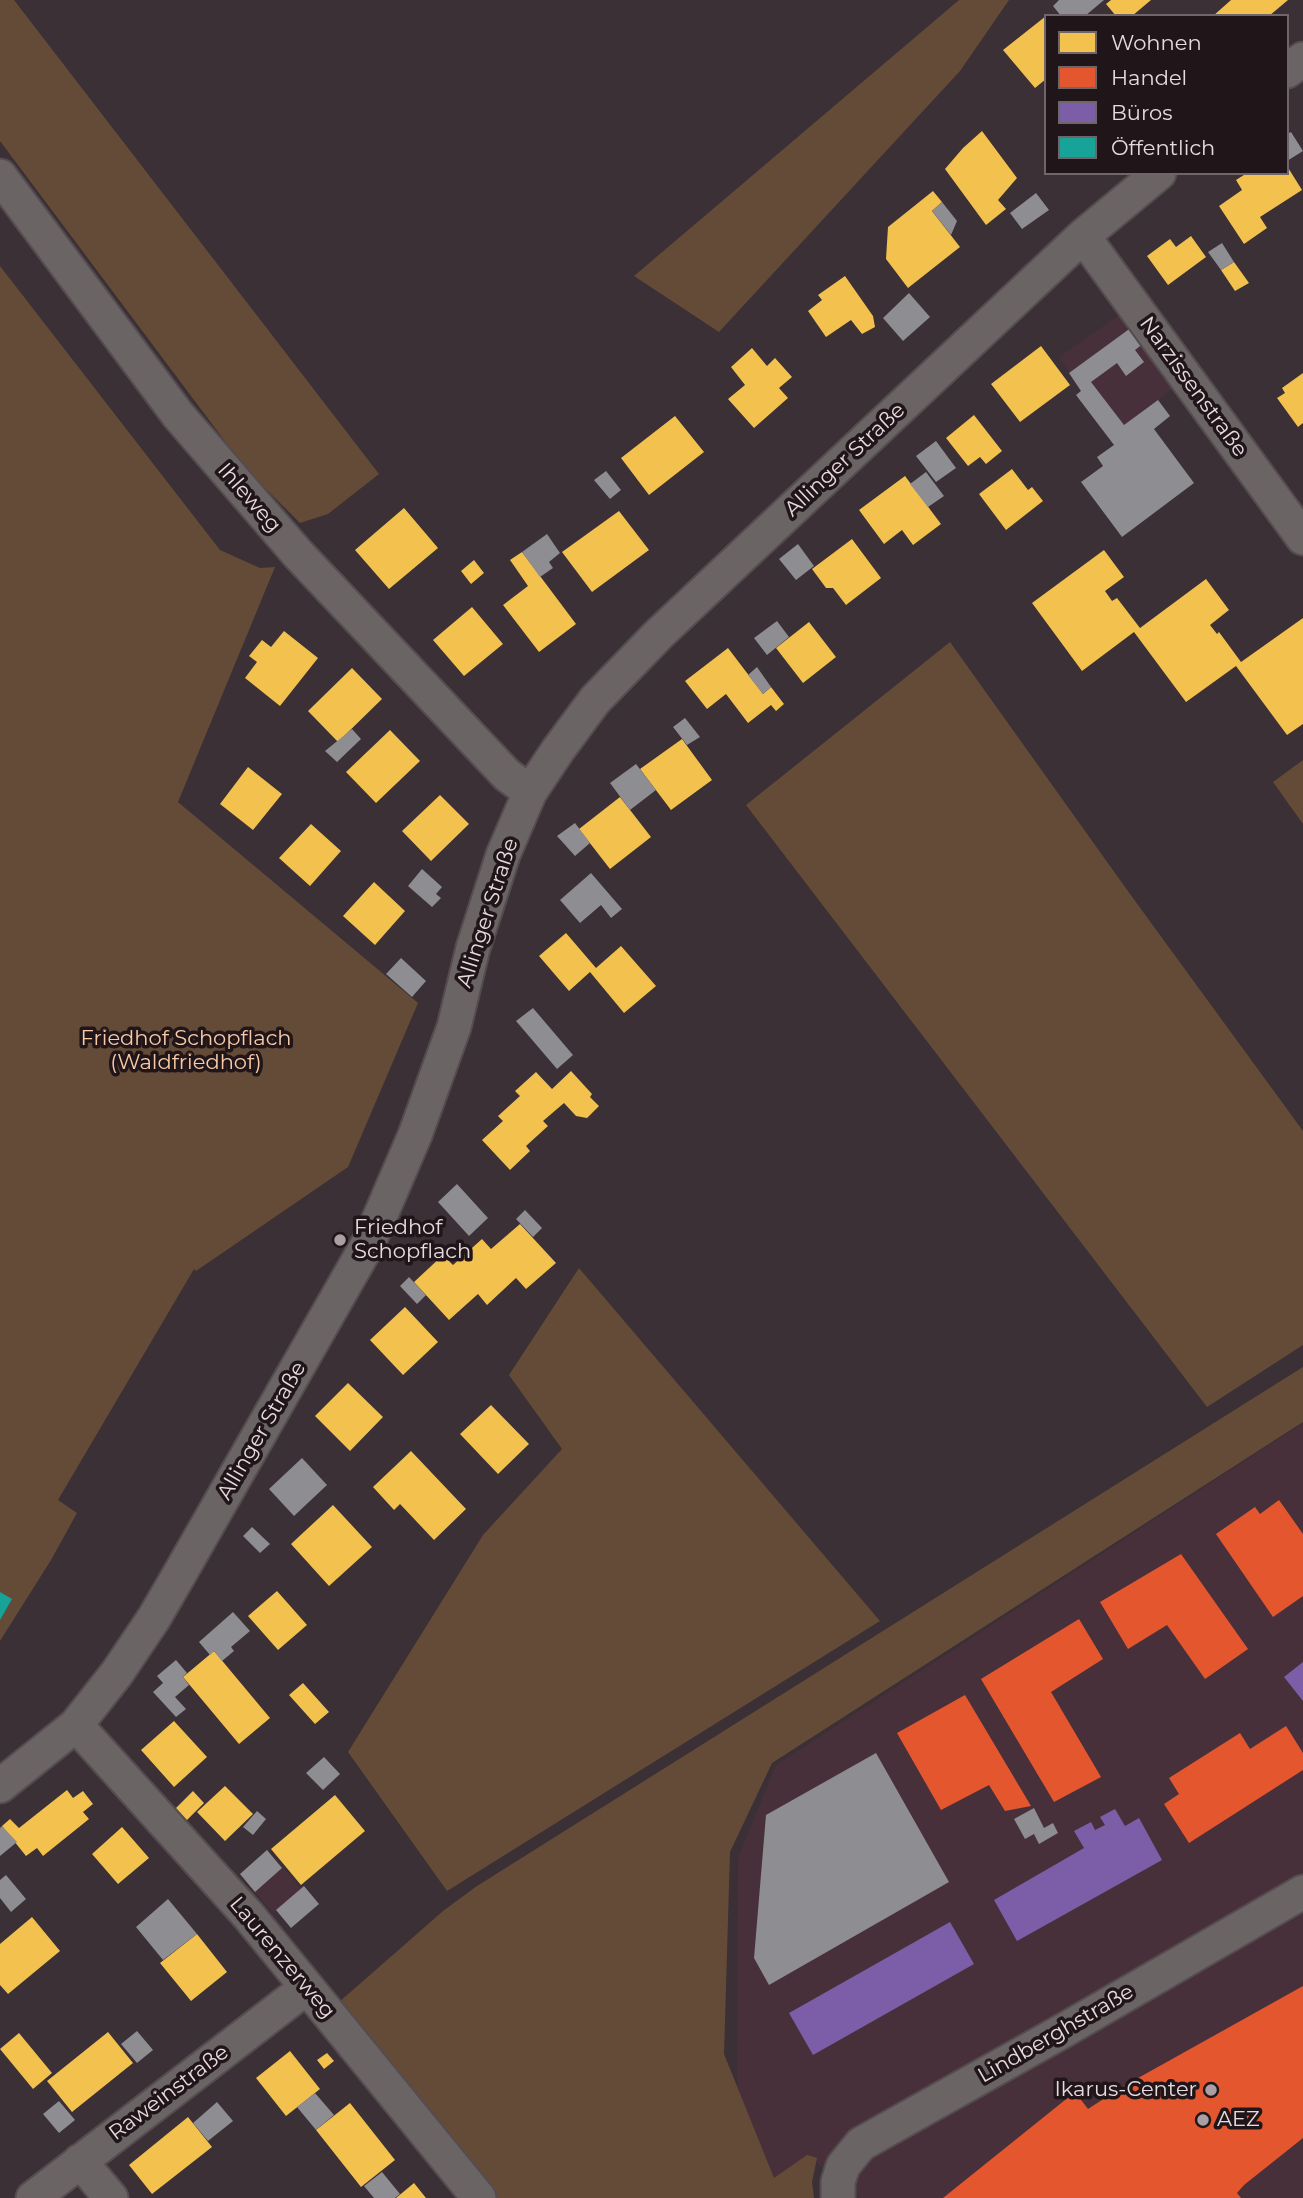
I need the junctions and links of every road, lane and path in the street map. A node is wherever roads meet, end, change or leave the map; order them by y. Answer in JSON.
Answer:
{"nodes":[{"id":1,"x":1303,"y":58,"type":"edge"},
{"id":2,"x":1289,"y":69,"type":"edge"},
{"id":3,"x":1157,"y":175,"type":"edge"},
{"id":4,"x":0,"y":176,"type":"edge"},
{"id":5,"x":1083,"y":236,"type":"junction"},
{"id":6,"x":1303,"y":538,"type":"edge"},
{"id":7,"x":530,"y":793,"type":"junction"},
{"id":8,"x":76,"y":1725,"type":"junction"},
{"id":9,"x":0,"y":1786,"type":"edge"},
{"id":10,"x":1303,"y":1892,"type":"edge"},
{"id":11,"x":306,"y":1988,"type":"junction"},
{"id":12,"x":80,"y":2161,"type":"junction"},
{"id":13,"x":33,"y":2198,"type":"edge"},
{"id":14,"x":111,"y":2198,"type":"edge"},
{"id":15,"x":479,"y":2198,"type":"edge"},
{"id":16,"x":838,"y":2198,"type":"edge"}],
"edges":[{"from":1,"to":2,"type":"street"},
{"from":3,"to":5,"type":"street","name":"Allinger Straße"},
{"from":4,"to":7,"type":"street","name":"Ihleweg"},
{"from":5,"to":6,"type":"street","name":"Narzissenstraße"},
{"from":5,"to":7,"type":"street","name":"Allinger Straße"},
{"from":7,"to":8,"type":"street","name":"Allinger Straße"},
{"from":8,"to":9,"type":"street","name":"Allinger Straße"},
{"from":8,"to":11,"type":"street","name":"Laurenzerweg"},
{"from":10,"to":16,"type":"street","name":"Lindberghstraße"},
{"from":11,"to":12,"type":"street","name":"Raweinstraße"},
{"from":11,"to":15,"type":"street","name":"Laurenzerweg"},
{"from":12,"to":13,"type":"street","name":"Raweinstraße"},
{"from":12,"to":14,"type":"street"}]}
